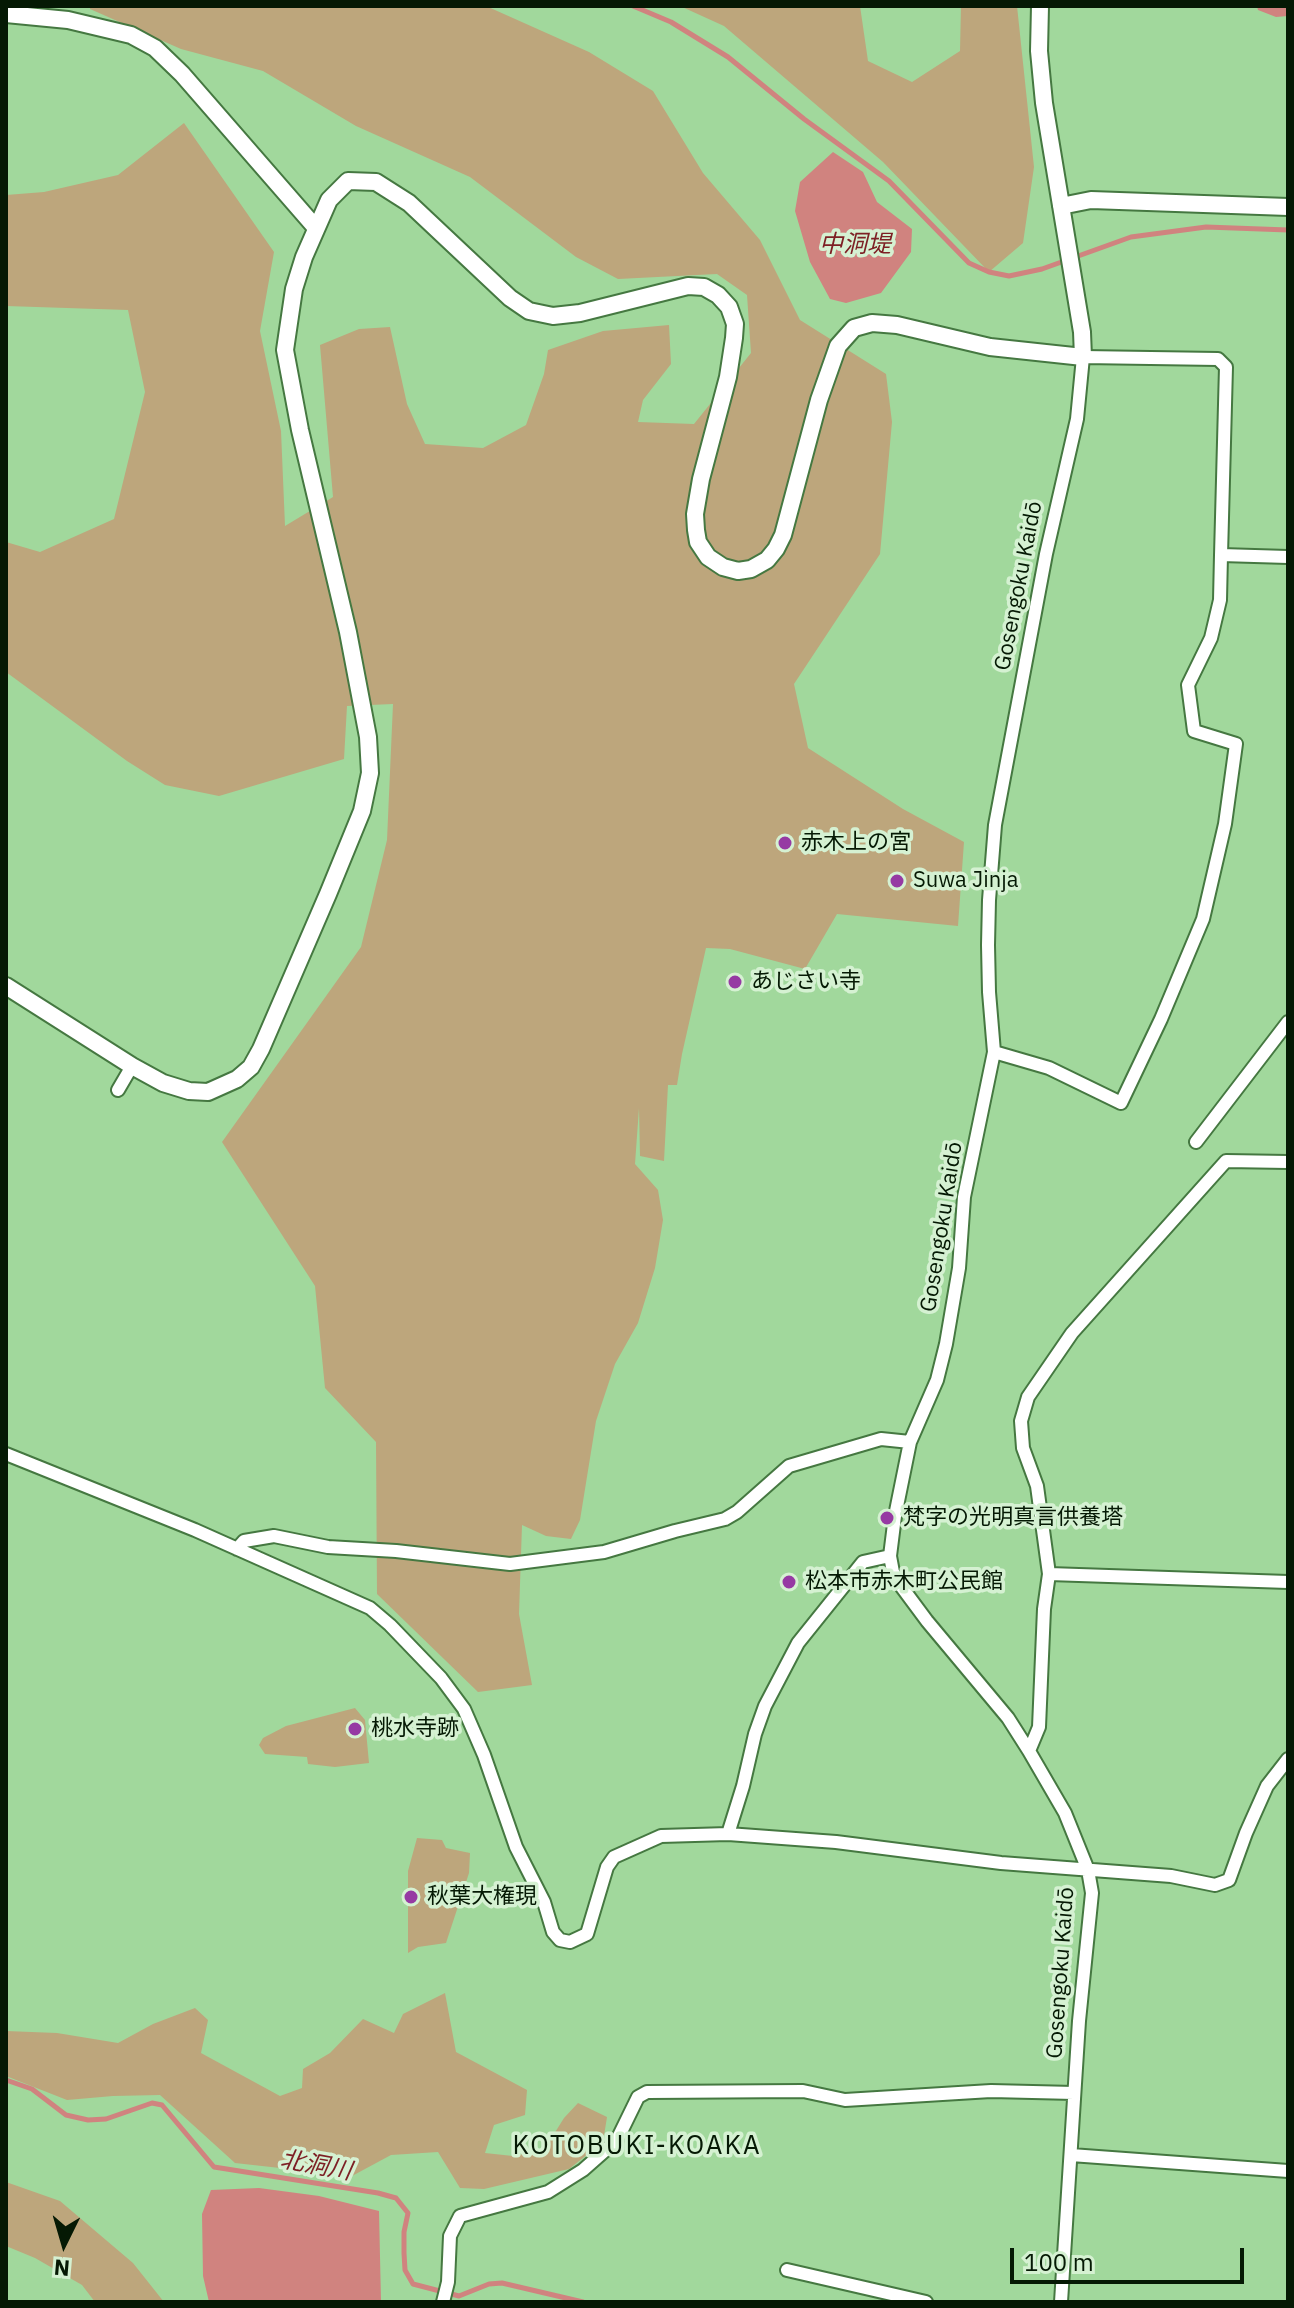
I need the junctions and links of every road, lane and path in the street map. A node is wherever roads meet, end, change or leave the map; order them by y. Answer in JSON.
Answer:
{"nodes":[{"id":1,"x":1040,"y":6,"type":"edge"},
{"id":2,"x":6,"y":14,"type":"edge"},
{"id":3,"x":1061,"y":206,"type":"junction"},
{"id":4,"x":1288,"y":207,"type":"edge"},
{"id":5,"x":316,"y":228,"type":"junction"},
{"id":6,"x":1083,"y":357,"type":"junction"},
{"id":7,"x":1221,"y":555,"type":"junction"},
{"id":8,"x":1288,"y":557,"type":"edge"},
{"id":9,"x":6,"y":986,"type":"edge"},
{"id":10,"x":1288,"y":1022,"type":"edge"},
{"id":11,"x":994,"y":1052,"type":"junction"},
{"id":12,"x":132,"y":1066,"type":"junction"},
{"id":13,"x":118,"y":1090,"type":"dead end"},
{"id":14,"x":1196,"y":1142,"type":"dead end"},
{"id":15,"x":1288,"y":1162,"type":"edge"},
{"id":16,"x":910,"y":1442,"type":"junction"},
{"id":17,"x":6,"y":1454,"type":"edge"},
{"id":18,"x":237,"y":1549,"type":"junction"},
{"id":19,"x":890,"y":1556,"type":"junction"},
{"id":20,"x":1049,"y":1574,"type":"junction"},
{"id":21,"x":1288,"y":1582,"type":"edge"},
{"id":22,"x":1029,"y":1751,"type":"junction"},
{"id":23,"x":1288,"y":1759,"type":"edge"},
{"id":24,"x":728,"y":1834,"type":"junction"},
{"id":25,"x":1088,"y":1870,"type":"junction"},
{"id":26,"x":1074,"y":2093,"type":"junction"},
{"id":27,"x":1071,"y":2155,"type":"junction"},
{"id":28,"x":1288,"y":2171,"type":"edge"},
{"id":29,"x":787,"y":2270,"type":"dead end"},
{"id":30,"x":444,"y":2300,"type":"edge"},
{"id":31,"x":926,"y":2302,"type":"edge"},
{"id":32,"x":1061,"y":2302,"type":"edge"}],
"edges":[{"from":1,"to":3,"type":"street","name":"Gosengoku Kaidō"},
{"from":2,"to":5,"type":"street"},
{"from":3,"to":4,"type":"street"},
{"from":3,"to":6,"type":"street","name":"Gosengoku Kaidō"},
{"from":5,"to":6,"type":"street"},
{"from":5,"to":12,"type":"street"},
{"from":6,"to":7,"type":"street"},
{"from":6,"to":11,"type":"street","name":"Gosengoku Kaidō"},
{"from":7,"to":8,"type":"street"},
{"from":7,"to":11,"type":"street"},
{"from":9,"to":12,"type":"street"},
{"from":10,"to":14,"type":"street"},
{"from":11,"to":16,"type":"street","name":"Gosengoku Kaidō"},
{"from":12,"to":13,"type":"street"},
{"from":15,"to":20,"type":"street"},
{"from":16,"to":18,"type":"street"},
{"from":16,"to":19,"type":"street","name":"Gosengoku Kaidō"},
{"from":17,"to":18,"type":"street"},
{"from":18,"to":24,"type":"street"},
{"from":19,"to":22,"type":"street","name":"Gosengoku Kaidō"},
{"from":19,"to":24,"type":"street"},
{"from":20,"to":21,"type":"street"},
{"from":20,"to":22,"type":"street"},
{"from":22,"to":25,"type":"street","name":"Gosengoku Kaidō"},
{"from":23,"to":25,"type":"street"},
{"from":24,"to":25,"type":"street"},
{"from":25,"to":26,"type":"street","name":"Gosengoku Kaidō"},
{"from":26,"to":27,"type":"street","name":"Gosengoku Kaidō"},
{"from":26,"to":30,"type":"street"},
{"from":27,"to":28,"type":"street"},
{"from":27,"to":32,"type":"street","name":"Gosengoku Kaidō"},
{"from":29,"to":31,"type":"street"}]}
